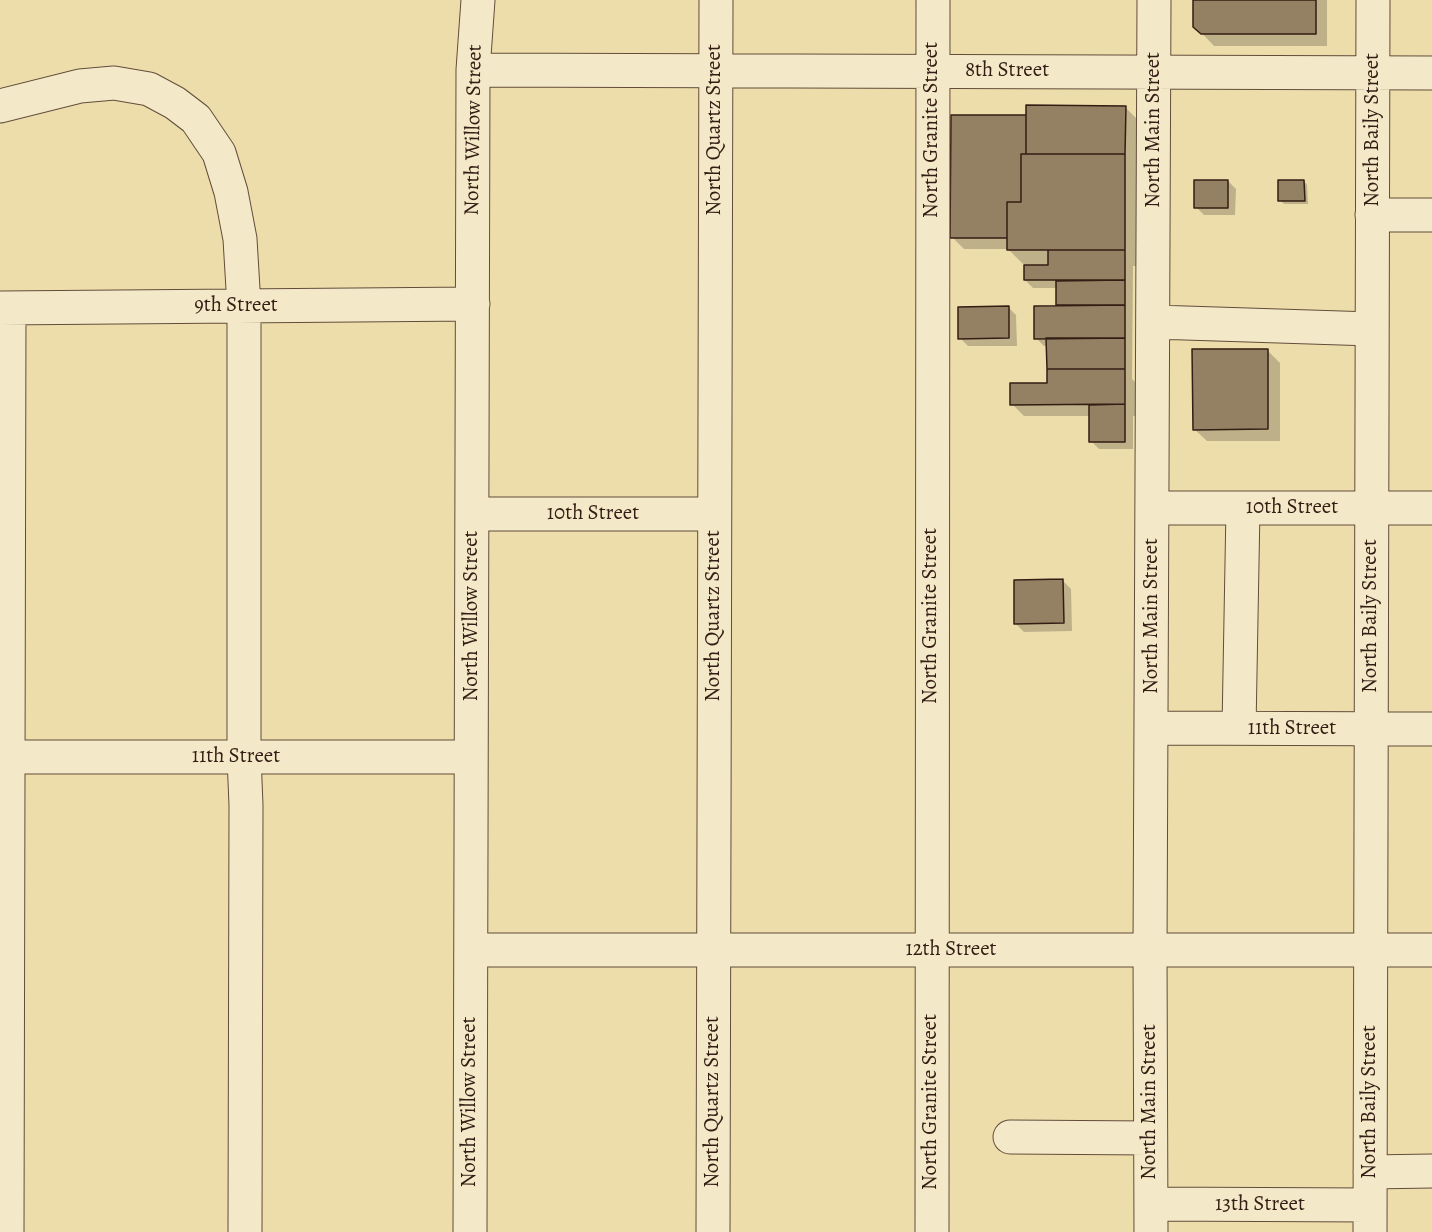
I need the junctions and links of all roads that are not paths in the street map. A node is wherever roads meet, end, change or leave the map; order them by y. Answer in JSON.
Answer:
{"nodes":[{"id":1,"x":478,"y":0,"type":"edge"},
{"id":2,"x":716,"y":0,"type":"edge"},
{"id":3,"x":933,"y":0,"type":"edge"},
{"id":4,"x":1154,"y":0,"type":"edge"},
{"id":5,"x":1373,"y":0,"type":"edge"},
{"id":6,"x":473,"y":70,"type":"junction"},
{"id":7,"x":716,"y":70,"type":"junction"},
{"id":8,"x":933,"y":71,"type":"junction"},
{"id":9,"x":1154,"y":71,"type":"junction"},
{"id":10,"x":1373,"y":73,"type":"junction"},
{"id":11,"x":1432,"y":73,"type":"edge"},
{"id":12,"x":0,"y":106,"type":"edge"},
{"id":13,"x":1432,"y":214,"type":"edge"},
{"id":14,"x":1372,"y":215,"type":"junction"},
{"id":15,"x":473,"y":304,"type":"junction"},
{"id":16,"x":244,"y":306,"type":"junction"},
{"id":17,"x":4,"y":308,"type":"edge"},
{"id":18,"x":1154,"y":322,"type":"junction"},
{"id":19,"x":1372,"y":328,"type":"junction"},
{"id":20,"x":1152,"y":508,"type":"junction"},
{"id":21,"x":1244,"y":508,"type":"junction"},
{"id":22,"x":1372,"y":508,"type":"junction"},
{"id":23,"x":1432,"y":508,"type":"edge"},
{"id":24,"x":472,"y":514,"type":"junction"},
{"id":25,"x":714,"y":514,"type":"junction"},
{"id":26,"x":1152,"y":728,"type":"junction"},
{"id":27,"x":1239,"y":728,"type":"junction"},
{"id":28,"x":1371,"y":729,"type":"junction"},
{"id":29,"x":1432,"y":729,"type":"edge"},
{"id":30,"x":4,"y":757,"type":"edge"},
{"id":31,"x":244,"y":757,"type":"junction"},
{"id":32,"x":471,"y":757,"type":"junction"},
{"id":33,"x":471,"y":950,"type":"junction"},
{"id":34,"x":714,"y":950,"type":"junction"},
{"id":35,"x":931,"y":950,"type":"junction"},
{"id":36,"x":1150,"y":950,"type":"junction"},
{"id":37,"x":1371,"y":950,"type":"junction"},
{"id":38,"x":1432,"y":950,"type":"edge"},
{"id":39,"x":1010,"y":1137,"type":"dead end"},
{"id":40,"x":1150,"y":1138,"type":"junction"},
{"id":41,"x":1432,"y":1171,"type":"edge"},
{"id":42,"x":1370,"y":1172,"type":"junction"},
{"id":43,"x":1151,"y":1218,"type":"edge"},
{"id":44,"x":1370,"y":1218,"type":"edge"},
{"id":45,"x":7,"y":1232,"type":"edge"},
{"id":46,"x":246,"y":1232,"type":"edge"},
{"id":47,"x":470,"y":1232,"type":"edge"},
{"id":48,"x":713,"y":1232,"type":"edge"},
{"id":49,"x":932,"y":1232,"type":"edge"}],
"edges":[{"from":1,"to":6,"type":"street","name":"North Willow Street"},
{"from":2,"to":7,"type":"street","name":"North Quartz Street"},
{"from":3,"to":8,"type":"street","name":"North Granite Street"},
{"from":4,"to":9,"type":"street","name":"North Main Street"},
{"from":5,"to":10,"type":"street","name":"North Baily Street"},
{"from":6,"to":7,"type":"street","name":"8th Street"},
{"from":6,"to":15,"type":"street","name":"North Willow Street"},
{"from":7,"to":8,"type":"street","name":"8th Street"},
{"from":7,"to":25,"type":"street","name":"North Quartz Street"},
{"from":8,"to":9,"type":"street","name":"8th Street"},
{"from":8,"to":35,"type":"street","name":"North Granite Street"},
{"from":9,"to":10,"type":"street","name":"8th Street"},
{"from":9,"to":18,"type":"street","name":"North Main Street"},
{"from":10,"to":11,"type":"street","name":"8th Street"},
{"from":10,"to":14,"type":"street","name":"North Baily Street"},
{"from":12,"to":16,"type":"street"},
{"from":13,"to":14,"type":"street"},
{"from":14,"to":19,"type":"street","name":"North Baily Street"},
{"from":15,"to":16,"type":"street","name":"9th Street"},
{"from":15,"to":24,"type":"street","name":"North Willow Street"},
{"from":16,"to":17,"type":"street","name":"9th Street"},
{"from":16,"to":31,"type":"street"},
{"from":17,"to":30,"type":"street"},
{"from":18,"to":19,"type":"street"},
{"from":18,"to":20,"type":"street","name":"North Main Street"},
{"from":19,"to":22,"type":"street","name":"North Baily Street"},
{"from":20,"to":21,"type":"street","name":"10th Street"},
{"from":20,"to":26,"type":"street","name":"North Main Street"},
{"from":21,"to":22,"type":"street","name":"10th Street"},
{"from":21,"to":27,"type":"street"},
{"from":22,"to":23,"type":"street","name":"10th Street"},
{"from":22,"to":28,"type":"street","name":"North Baily Street"},
{"from":24,"to":25,"type":"street","name":"10th Street"},
{"from":24,"to":32,"type":"street","name":"North Willow Street"},
{"from":25,"to":34,"type":"street","name":"North Quartz Street"},
{"from":26,"to":27,"type":"street","name":"11th Street"},
{"from":26,"to":36,"type":"street","name":"North Main Street"},
{"from":27,"to":28,"type":"street","name":"11th Street"},
{"from":28,"to":29,"type":"street","name":"11th Street"},
{"from":28,"to":37,"type":"street","name":"North Baily Street"},
{"from":30,"to":31,"type":"street","name":"11th Street"},
{"from":30,"to":45,"type":"street"},
{"from":31,"to":32,"type":"street","name":"11th Street"},
{"from":31,"to":46,"type":"street"},
{"from":32,"to":33,"type":"street","name":"North Willow Street"},
{"from":33,"to":34,"type":"street","name":"12th Street"},
{"from":33,"to":47,"type":"street","name":"North Willow Street"},
{"from":34,"to":35,"type":"street","name":"12th Street"},
{"from":34,"to":48,"type":"street","name":"North Quartz Street"},
{"from":35,"to":36,"type":"street","name":"12th Street"},
{"from":35,"to":49,"type":"street","name":"North Granite Street"},
{"from":36,"to":37,"type":"street","name":"12th Street"},
{"from":36,"to":40,"type":"street","name":"North Main Street"},
{"from":37,"to":38,"type":"street","name":"12th Street"},
{"from":37,"to":42,"type":"street","name":"North Baily Street"},
{"from":39,"to":40,"type":"street"},
{"from":40,"to":43,"type":"street","name":"North Main Street"},
{"from":41,"to":42,"type":"street"},
{"from":42,"to":44,"type":"street","name":"North Baily Street"},
{"from":43,"to":44,"type":"street","name":"13th Street"}]}
